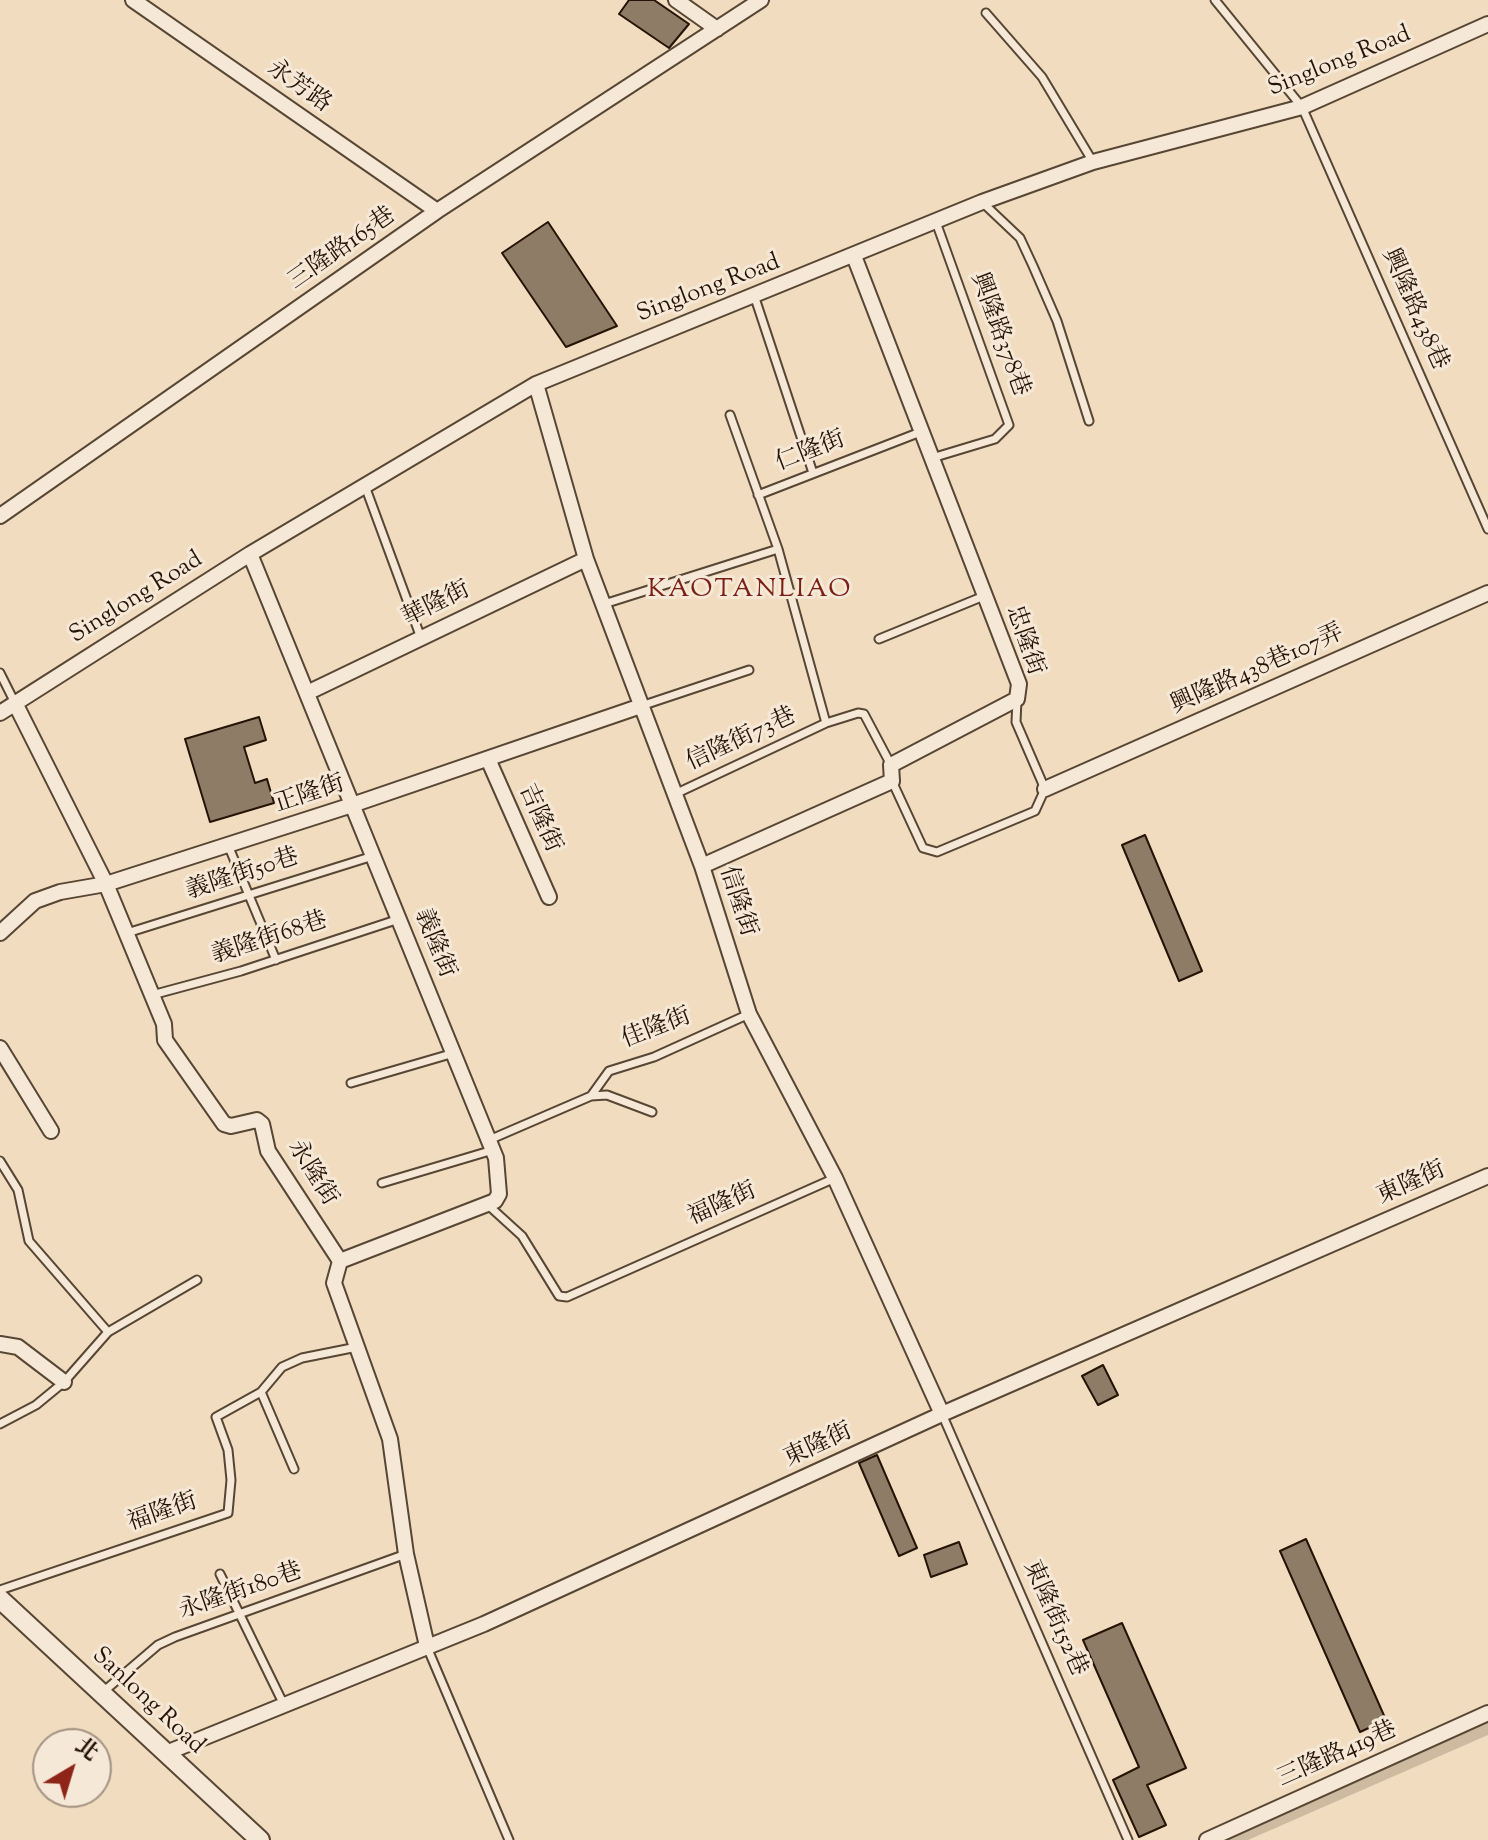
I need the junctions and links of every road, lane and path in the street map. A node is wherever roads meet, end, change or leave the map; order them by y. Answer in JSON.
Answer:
{"nodes":[{"id":1,"x":133,"y":0,"type":"edge"},
{"id":2,"x":676,"y":0,"type":"edge"},
{"id":3,"x":761,"y":0,"type":"edge"},
{"id":4,"x":1215,"y":0,"type":"edge"},
{"id":5,"x":986,"y":13,"type":"dead end"},
{"id":6,"x":1488,"y":24,"type":"edge"},
{"id":7,"x":717,"y":29,"type":"junction"},
{"id":8,"x":1302,"y":107,"type":"junction"},
{"id":9,"x":1093,"y":162,"type":"junction"},
{"id":10,"x":982,"y":202,"type":"junction"},
{"id":11,"x":437,"y":211,"type":"junction"},
{"id":12,"x":936,"y":222,"type":"junction"},
{"id":13,"x":854,"y":256,"type":"junction"},
{"id":14,"x":755,"y":298,"type":"junction"},
{"id":15,"x":536,"y":384,"type":"junction"},
{"id":16,"x":730,"y":415,"type":"dead end"},
{"id":17,"x":1089,"y":421,"type":"dead end"},
{"id":18,"x":923,"y":431,"type":"junction"},
{"id":19,"x":932,"y":458,"type":"junction"},
{"id":20,"x":813,"y":473,"type":"junction"},
{"id":21,"x":364,"y":484,"type":"junction"},
{"id":22,"x":758,"y":495,"type":"junction"},
{"id":23,"x":0,"y":516,"type":"edge"},
{"id":24,"x":1488,"y":529,"type":"edge"},
{"id":25,"x":778,"y":549,"type":"junction"},
{"id":26,"x":250,"y":554,"type":"junction"},
{"id":27,"x":586,"y":559,"type":"junction"},
{"id":28,"x":1488,"y":593,"type":"edge"},
{"id":29,"x":984,"y":596,"type":"junction"},
{"id":30,"x":604,"y":604,"type":"junction"},
{"id":31,"x":421,"y":638,"type":"junction"},
{"id":32,"x":879,"y":639,"type":"dead end"},
{"id":33,"x":749,"y":670,"type":"dead end"},
{"id":34,"x":0,"y":673,"type":"edge"},
{"id":35,"x":307,"y":693,"type":"junction"},
{"id":36,"x":1017,"y":699,"type":"junction"},
{"id":37,"x":15,"y":703,"type":"junction"},
{"id":38,"x":641,"y":706,"type":"junction"},
{"id":39,"x":0,"y":713,"type":"edge"},
{"id":40,"x":826,"y":723,"type":"junction"},
{"id":41,"x":488,"y":759,"type":"junction"},
{"id":42,"x":891,"y":765,"type":"junction"},
{"id":43,"x":892,"y":781,"type":"junction"},
{"id":44,"x":1045,"y":789,"type":"junction"},
{"id":45,"x":675,"y":794,"type":"junction"},
{"id":46,"x":352,"y":805,"type":"junction"},
{"id":47,"x":228,"y":845,"type":"junction"},
{"id":48,"x":373,"y":856,"type":"junction"},
{"id":49,"x":702,"y":866,"type":"junction"},
{"id":50,"x":106,"y":884,"type":"junction"},
{"id":51,"x":249,"y":895,"type":"junction"},
{"id":52,"x":549,"y":897,"type":"dead end"},
{"id":53,"x":399,"y":919,"type":"junction"},
{"id":54,"x":0,"y":933,"type":"edge"},
{"id":55,"x":126,"y":933,"type":"junction"},
{"id":56,"x":276,"y":960,"type":"junction"},
{"id":57,"x":152,"y":995,"type":"junction"},
{"id":58,"x":749,"y":1014,"type":"junction"},
{"id":59,"x":0,"y":1048,"type":"edge"},
{"id":60,"x":454,"y":1053,"type":"junction"},
{"id":61,"x":351,"y":1083,"type":"dead end"},
{"id":62,"x":591,"y":1096,"type":"junction"},
{"id":63,"x":652,"y":1112,"type":"dead end"},
{"id":64,"x":51,"y":1131,"type":"dead end"},
{"id":65,"x":491,"y":1145,"type":"junction"},
{"id":66,"x":0,"y":1161,"type":"edge"},
{"id":67,"x":1488,"y":1176,"type":"edge"},
{"id":68,"x":835,"y":1178,"type":"junction"},
{"id":69,"x":382,"y":1183,"type":"dead end"},
{"id":70,"x":487,"y":1204,"type":"junction"},
{"id":71,"x":340,"y":1261,"type":"junction"},
{"id":72,"x":197,"y":1280,"type":"dead end"},
{"id":73,"x":108,"y":1332,"type":"junction"},
{"id":74,"x":0,"y":1344,"type":"edge"},
{"id":75,"x":357,"y":1347,"type":"junction"},
{"id":76,"x":64,"y":1382,"type":"junction"},
{"id":77,"x":261,"y":1392,"type":"junction"},
{"id":78,"x":942,"y":1414,"type":"junction"},
{"id":79,"x":0,"y":1424,"type":"edge"},
{"id":80,"x":294,"y":1469,"type":"dead end"},
{"id":81,"x":406,"y":1554,"type":"junction"},
{"id":82,"x":220,"y":1574,"type":"dead end"},
{"id":83,"x":0,"y":1590,"type":"edge"},
{"id":84,"x":0,"y":1599,"type":"edge"},
{"id":85,"x":239,"y":1617,"type":"junction"},
{"id":86,"x":427,"y":1646,"type":"junction"},
{"id":87,"x":103,"y":1692,"type":"junction"},
{"id":88,"x":284,"y":1706,"type":"junction"},
{"id":89,"x":1488,"y":1713,"type":"edge"},
{"id":90,"x":166,"y":1753,"type":"junction"},
{"id":91,"x":260,"y":1840,"type":"edge"},
{"id":92,"x":509,"y":1840,"type":"edge"},
{"id":93,"x":1128,"y":1840,"type":"edge"},
{"id":94,"x":1207,"y":1840,"type":"edge"}],
"edges":[{"from":1,"to":11,"type":"street","name":"永芳路"},
{"from":2,"to":7,"type":"street"},
{"from":3,"to":7,"type":"street"},
{"from":4,"to":8,"type":"lane"},
{"from":5,"to":9,"type":"lane"},
{"from":6,"to":8,"type":"street","name":"Singlong Road"},
{"from":7,"to":11,"type":"street","name":"三隆路165巷"},
{"from":8,"to":9,"type":"street","name":"Singlong Road"},
{"from":8,"to":24,"type":"lane","name":"興隆路438巷"},
{"from":9,"to":10,"type":"street","name":"Singlong Road"},
{"from":10,"to":12,"type":"street","name":"Singlong Road"},
{"from":10,"to":17,"type":"lane"},
{"from":11,"to":23,"type":"street","name":"三隆路165巷"},
{"from":12,"to":13,"type":"street","name":"Singlong Road"},
{"from":12,"to":19,"type":"lane","name":"興隆路378巷"},
{"from":13,"to":14,"type":"street","name":"Singlong Road"},
{"from":13,"to":18,"type":"street","name":"忠隆街"},
{"from":14,"to":15,"type":"street","name":"Singlong Road"},
{"from":14,"to":20,"type":"lane"},
{"from":15,"to":21,"type":"street","name":"Singlong Road"},
{"from":15,"to":27,"type":"street","name":"信隆街"},
{"from":16,"to":22,"type":"lane"},
{"from":18,"to":19,"type":"street","name":"忠隆街"},
{"from":18,"to":20,"type":"lane","name":"仁隆街"},
{"from":19,"to":29,"type":"street","name":"忠隆街"},
{"from":20,"to":22,"type":"lane","name":"仁隆街"},
{"from":21,"to":26,"type":"street","name":"Singlong Road"},
{"from":21,"to":31,"type":"lane"},
{"from":22,"to":25,"type":"lane","name":"仁隆街"},
{"from":25,"to":30,"type":"lane"},
{"from":25,"to":40,"type":"lane","name":"仁隆街"},
{"from":26,"to":35,"type":"street","name":"義隆街"},
{"from":26,"to":37,"type":"street","name":"Singlong Road"},
{"from":27,"to":30,"type":"street","name":"信隆街"},
{"from":27,"to":31,"type":"street","name":"華隆街"},
{"from":28,"to":44,"type":"street","name":"興隆路438巷107弄"},
{"from":29,"to":32,"type":"lane"},
{"from":29,"to":36,"type":"street","name":"忠隆街"},
{"from":30,"to":38,"type":"street","name":"信隆街"},
{"from":31,"to":35,"type":"street","name":"華隆街"},
{"from":33,"to":38,"type":"lane"},
{"from":34,"to":37,"type":"lane"},
{"from":35,"to":46,"type":"street","name":"義隆街"},
{"from":36,"to":42,"type":"street","name":"忠隆街"},
{"from":36,"to":44,"type":"lane"},
{"from":37,"to":39,"type":"street","name":"Singlong Road"},
{"from":37,"to":50,"type":"street","name":"永隆街"},
{"from":38,"to":41,"type":"street","name":"正隆街"},
{"from":38,"to":45,"type":"street","name":"信隆街"},
{"from":40,"to":42,"type":"lane","name":"信隆街73巷"},
{"from":40,"to":45,"type":"lane","name":"信隆街73巷"},
{"from":41,"to":46,"type":"street","name":"正隆街"},
{"from":41,"to":52,"type":"street","name":"吉隆街"},
{"from":42,"to":43,"type":"street"},
{"from":43,"to":44,"type":"lane"},
{"from":43,"to":49,"type":"street"},
{"from":45,"to":49,"type":"street","name":"信隆街"},
{"from":46,"to":47,"type":"street","name":"正隆街"},
{"from":46,"to":48,"type":"street","name":"義隆街"},
{"from":47,"to":50,"type":"street","name":"正隆街"},
{"from":47,"to":51,"type":"lane"},
{"from":48,"to":51,"type":"lane","name":"義隆街50巷"},
{"from":48,"to":53,"type":"street","name":"義隆街"},
{"from":49,"to":58,"type":"street","name":"信隆街"},
{"from":50,"to":54,"type":"street","name":"正隆街"},
{"from":50,"to":55,"type":"street","name":"永隆街"},
{"from":51,"to":55,"type":"lane","name":"義隆街50巷"},
{"from":51,"to":56,"type":"lane"},
{"from":53,"to":56,"type":"lane","name":"義隆街68巷"},
{"from":53,"to":60,"type":"street","name":"義隆街"},
{"from":55,"to":57,"type":"street","name":"永隆街"},
{"from":56,"to":57,"type":"lane","name":"義隆街68巷"},
{"from":57,"to":71,"type":"street","name":"永隆街"},
{"from":58,"to":62,"type":"lane","name":"佳隆街"},
{"from":58,"to":68,"type":"street","name":"信隆街"},
{"from":59,"to":64,"type":"street"},
{"from":60,"to":61,"type":"lane"},
{"from":60,"to":65,"type":"street","name":"義隆街"},
{"from":62,"to":63,"type":"lane"},
{"from":62,"to":65,"type":"lane","name":"佳隆街"},
{"from":65,"to":69,"type":"lane","name":"佳隆街"},
{"from":65,"to":70,"type":"street","name":"義隆街"},
{"from":66,"to":73,"type":"lane"},
{"from":67,"to":78,"type":"street","name":"東隆街"},
{"from":68,"to":70,"type":"lane","name":"福隆街"},
{"from":68,"to":78,"type":"street","name":"信隆街"},
{"from":70,"to":71,"type":"street"},
{"from":71,"to":75,"type":"street"},
{"from":72,"to":73,"type":"lane"},
{"from":73,"to":76,"type":"lane"},
{"from":74,"to":76,"type":"street"},
{"from":75,"to":77,"type":"lane","name":"福隆街"},
{"from":75,"to":81,"type":"street"},
{"from":76,"to":79,"type":"lane"},
{"from":77,"to":80,"type":"lane"},
{"from":77,"to":83,"type":"lane","name":"福隆街"},
{"from":78,"to":86,"type":"street","name":"東隆街"},
{"from":78,"to":93,"type":"lane","name":"東隆街152巷"},
{"from":81,"to":85,"type":"lane","name":"永隆街180巷"},
{"from":81,"to":86,"type":"street"},
{"from":82,"to":85,"type":"lane"},
{"from":84,"to":87,"type":"street","name":"Sanlong Road"},
{"from":85,"to":87,"type":"lane","name":"永隆街180巷"},
{"from":85,"to":88,"type":"lane"},
{"from":86,"to":88,"type":"street","name":"東隆街"},
{"from":86,"to":92,"type":"lane"},
{"from":87,"to":90,"type":"street","name":"Sanlong Road"},
{"from":88,"to":90,"type":"street","name":"東隆街"},
{"from":89,"to":94,"type":"street","name":"三隆路419巷"},
{"from":90,"to":91,"type":"street","name":"Sanlong Road"}]}
